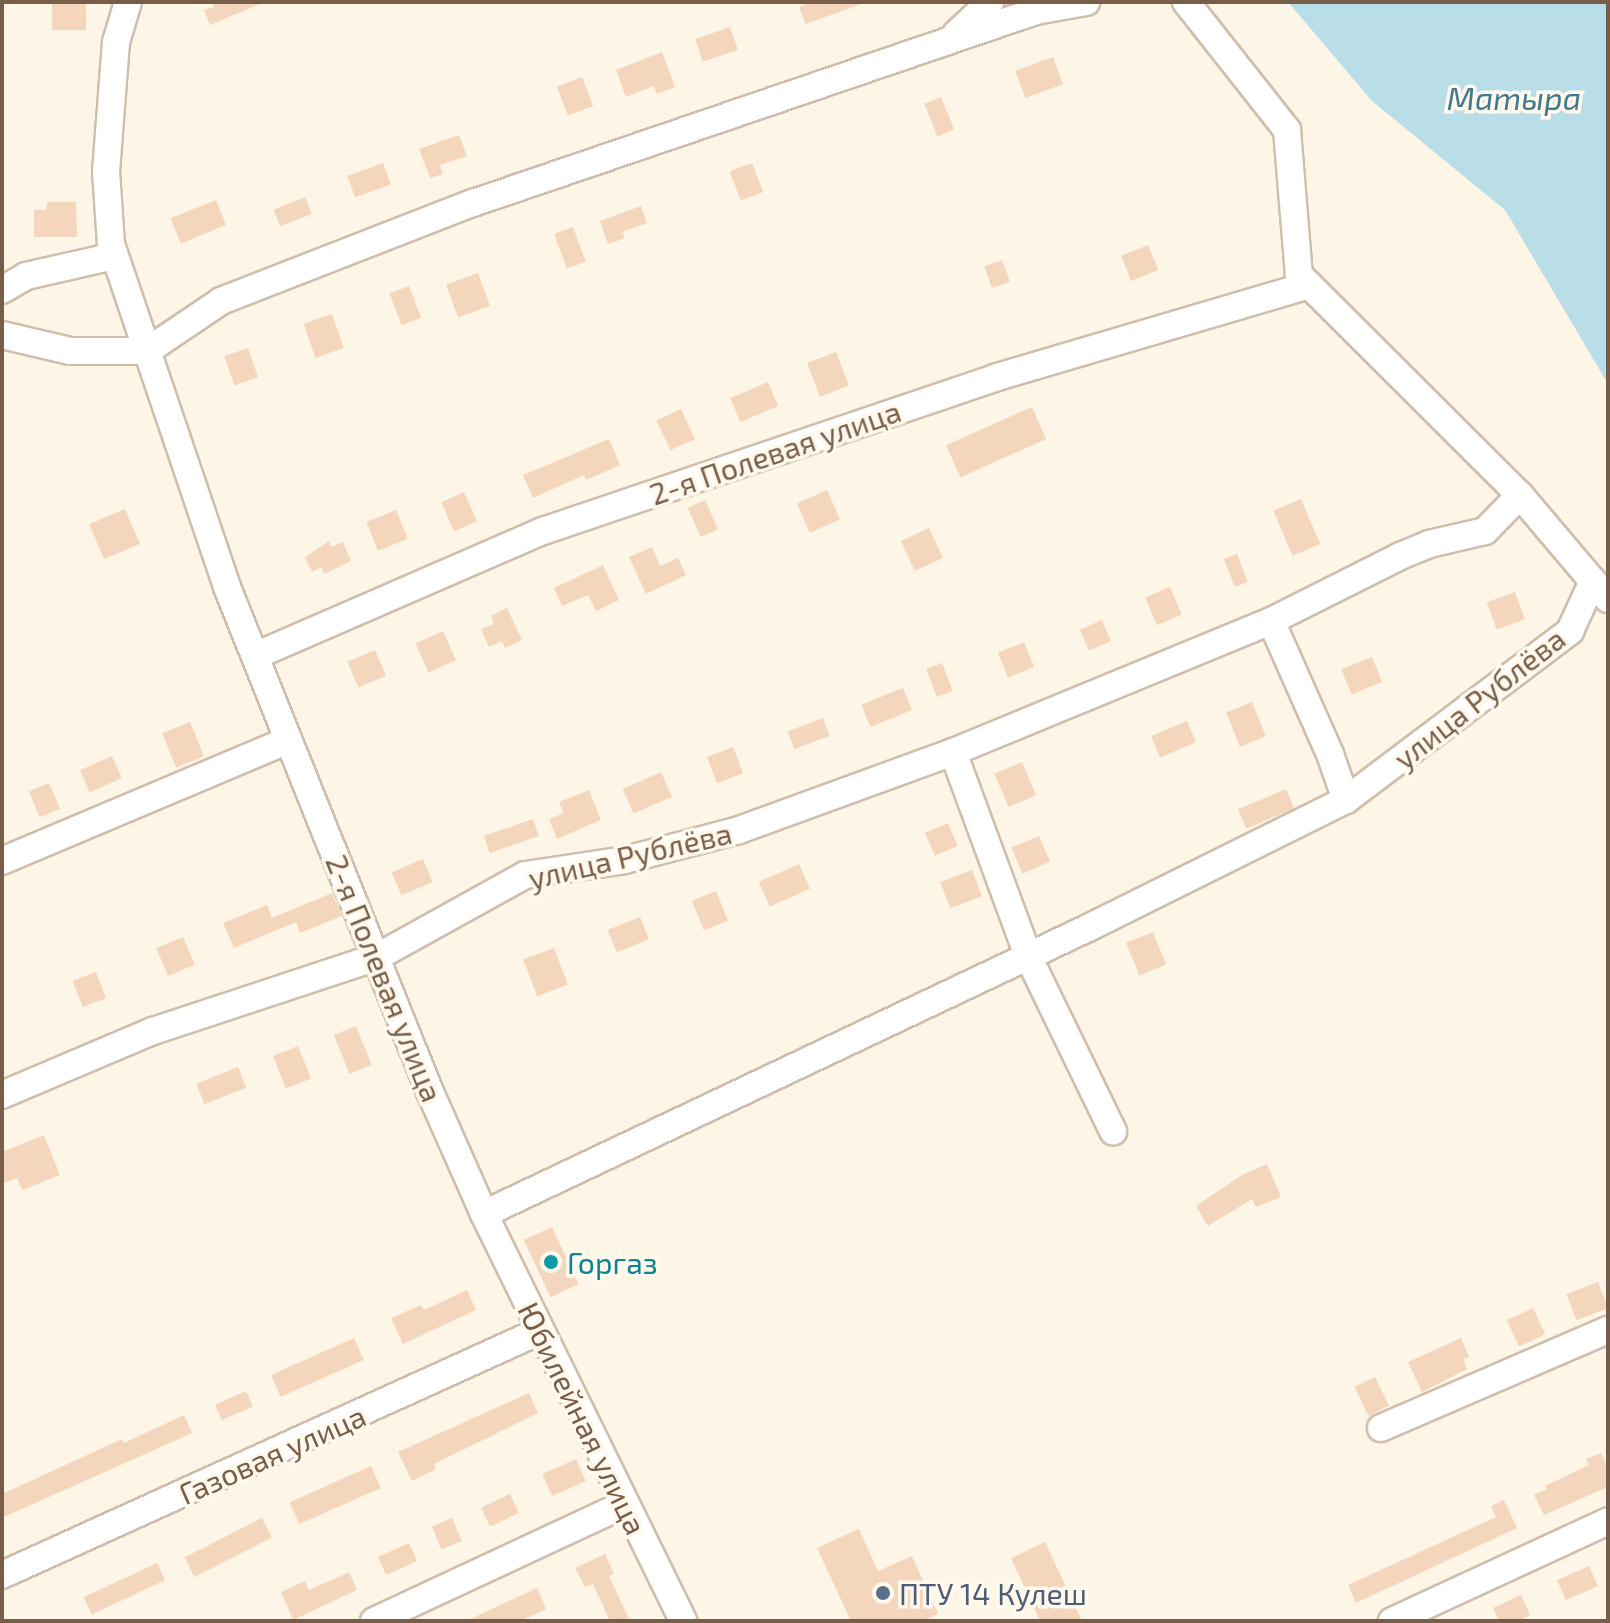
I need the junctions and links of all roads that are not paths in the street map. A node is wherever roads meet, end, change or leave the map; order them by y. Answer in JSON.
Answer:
{"nodes":[{"id":1,"x":128,"y":2,"type":"edge"},
{"id":2,"x":990,"y":2,"type":"edge"},
{"id":3,"x":1086,"y":2,"type":"edge"},
{"id":4,"x":1186,"y":2,"type":"edge"},
{"id":5,"x":947,"y":42,"type":"junction"},
{"id":6,"x":114,"y":256,"type":"junction"},
{"id":7,"x":1309,"y":285,"type":"junction"},
{"id":8,"x":2,"y":290,"type":"edge"},
{"id":9,"x":2,"y":335,"type":"edge"},
{"id":10,"x":147,"y":351,"type":"junction"},
{"id":11,"x":1520,"y":495,"type":"junction"},
{"id":12,"x":1601,"y":590,"type":"edge"},
{"id":13,"x":1271,"y":621,"type":"junction"},
{"id":14,"x":255,"y":656,"type":"junction"},
{"id":15,"x":289,"y":740,"type":"junction"},
{"id":16,"x":953,"y":752,"type":"junction"},
{"id":17,"x":1346,"y":800,"type":"junction"},
{"id":18,"x":2,"y":861,"type":"edge"},
{"id":19,"x":1028,"y":956,"type":"junction"},
{"id":20,"x":377,"y":957,"type":"junction"},
{"id":21,"x":2,"y":1095,"type":"edge"},
{"id":22,"x":1113,"y":1131,"type":"dead end"},
{"id":23,"x":484,"y":1214,"type":"junction"},
{"id":24,"x":1608,"y":1330,"type":"edge"},
{"id":25,"x":540,"y":1331,"type":"junction"},
{"id":26,"x":1381,"y":1428,"type":"dead end"},
{"id":27,"x":625,"y":1504,"type":"junction"},
{"id":28,"x":1608,"y":1521,"type":"edge"},
{"id":29,"x":2,"y":1575,"type":"edge"},
{"id":30,"x":374,"y":1621,"type":"edge"},
{"id":31,"x":683,"y":1621,"type":"edge"},
{"id":32,"x":1392,"y":1621,"type":"edge"}],
"edges":[{"from":1,"to":6,"type":"street","name":"2-я Полевая улица"},
{"from":2,"to":5,"type":"street"},
{"from":3,"to":5,"type":"street"},
{"from":4,"to":7,"type":"street"},
{"from":5,"to":10,"type":"street"},
{"from":6,"to":8,"type":"street"},
{"from":6,"to":10,"type":"street","name":"2-я Полевая улица"},
{"from":7,"to":11,"type":"street"},
{"from":7,"to":14,"type":"street","name":"2-я Полевая улица"},
{"from":9,"to":10,"type":"street"},
{"from":10,"to":14,"type":"street","name":"2-я Полевая улица"},
{"from":11,"to":12,"type":"street"},
{"from":11,"to":13,"type":"street","name":"улица Рублёва"},
{"from":12,"to":17,"type":"street","name":"улица Рублёва"},
{"from":13,"to":16,"type":"street","name":"улица Рублёва"},
{"from":13,"to":17,"type":"street"},
{"from":14,"to":15,"type":"street","name":"2-я Полевая улица"},
{"from":15,"to":18,"type":"street"},
{"from":15,"to":20,"type":"street","name":"2-я Полевая улица"},
{"from":16,"to":19,"type":"street"},
{"from":16,"to":20,"type":"street","name":"улица Рублёва"},
{"from":17,"to":19,"type":"street","name":"улица Рублёва"},
{"from":19,"to":22,"type":"street"},
{"from":19,"to":23,"type":"street","name":"улица Рублёва"},
{"from":20,"to":21,"type":"street","name":"улица Рублёва"},
{"from":20,"to":23,"type":"street","name":"2-я Полевая улица"},
{"from":23,"to":25,"type":"street","name":"Юбилейная улица"},
{"from":24,"to":26,"type":"street"},
{"from":25,"to":27,"type":"street","name":"Юбилейная улица"},
{"from":25,"to":29,"type":"street","name":"Газовая улица"},
{"from":27,"to":30,"type":"street"},
{"from":27,"to":31,"type":"street","name":"Юбилейная улица"},
{"from":28,"to":32,"type":"street"}]}
